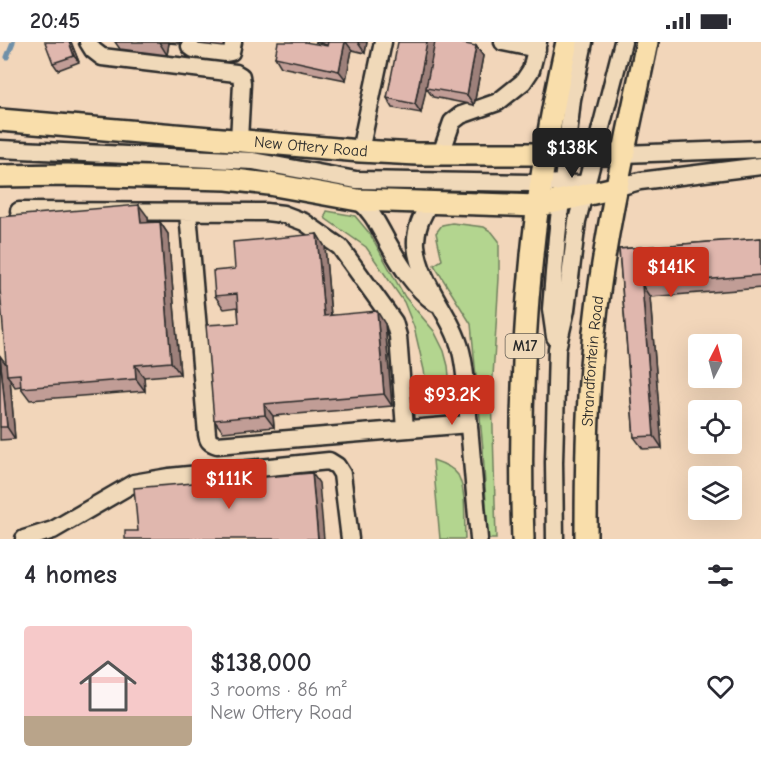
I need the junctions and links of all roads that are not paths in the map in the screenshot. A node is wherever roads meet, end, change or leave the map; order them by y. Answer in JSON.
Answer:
{"nodes":[{"id":1,"x":88,"y":42,"type":"edge"},
{"id":2,"x":233,"y":42,"type":"edge"},
{"id":3,"x":382,"y":42,"type":"edge"},
{"id":4,"x":503,"y":42,"type":"edge"},
{"id":5,"x":567,"y":42,"type":"edge"},
{"id":6,"x":584,"y":42,"type":"edge"},
{"id":7,"x":623,"y":42,"type":"edge"},
{"id":8,"x":647,"y":42,"type":"edge"},
{"id":9,"x":190,"y":44,"type":"edge"},
{"id":10,"x":538,"y":46,"type":"edge"},
{"id":11,"x":180,"y":66,"type":"junction"},
{"id":12,"x":0,"y":120,"type":"edge"},
{"id":13,"x":239,"y":140,"type":"junction"},
{"id":14,"x":0,"y":149,"type":"edge"},
{"id":15,"x":761,"y":149,"type":"edge"},
{"id":16,"x":360,"y":151,"type":"junction"},
{"id":17,"x":441,"y":154,"type":"junction"},
{"id":18,"x":556,"y":154,"type":"junction"},
{"id":19,"x":595,"y":154,"type":"junction"},
{"id":20,"x":623,"y":154,"type":"junction"},
{"id":21,"x":761,"y":165,"type":"edge"},
{"id":22,"x":0,"y":176,"type":"edge"},
{"id":23,"x":542,"y":183,"type":"junction"},
{"id":24,"x":615,"y":188,"type":"junction"},
{"id":25,"x":586,"y":190,"type":"junction"},
{"id":26,"x":562,"y":193,"type":"junction"},
{"id":27,"x":358,"y":200,"type":"junction"},
{"id":28,"x":430,"y":202,"type":"junction"},
{"id":29,"x":537,"y":206,"type":"junction"},
{"id":30,"x":19,"y":211,"type":"dead end"},
{"id":31,"x":188,"y":213,"type":"junction"},
{"id":32,"x":441,"y":307,"type":"junction"},
{"id":33,"x":557,"y":350,"type":"junction"},
{"id":34,"x":469,"y":424,"type":"junction"},
{"id":35,"x":405,"y":429,"type":"junction"},
{"id":36,"x":24,"y":539,"type":"edge"},
{"id":37,"x":350,"y":539,"type":"edge"},
{"id":38,"x":478,"y":539,"type":"edge"},
{"id":39,"x":523,"y":539,"type":"edge"},
{"id":40,"x":555,"y":539,"type":"edge"},
{"id":41,"x":586,"y":539,"type":"edge"}],
"edges":[{"from":1,"to":11,"type":"street"},
{"from":2,"to":9,"type":"street"},
{"from":3,"to":16,"type":"street"},
{"from":4,"to":10,"type":"street"},
{"from":5,"to":18,"type":"main road","number":"M17"},
{"from":6,"to":18,"type":"street"},
{"from":7,"to":19,"type":"street"},
{"from":8,"to":20,"type":"main road","name":"Strandfontein Road"},
{"from":9,"to":11,"type":"street"},
{"from":10,"to":17,"type":"street"},
{"from":11,"to":13,"type":"street"},
{"from":12,"to":13,"type":"main road","name":"New Ottery Road"},
{"from":13,"to":16,"type":"main road","name":"New Ottery Road"},
{"from":14,"to":23,"type":"street"},
{"from":15,"to":20,"type":"street"},
{"from":16,"to":17,"type":"main road","name":"New Ottery Road"},
{"from":17,"to":18,"type":"main road","name":"New Ottery Road"},
{"from":18,"to":19,"type":"main road","name":"New Ottery Road"},
{"from":18,"to":23,"type":"main road","number":"M17"},
{"from":18,"to":26,"type":"street"},
{"from":19,"to":20,"type":"main road","name":"New Ottery Road"},
{"from":19,"to":25,"type":"street"},
{"from":20,"to":24,"type":"main road","name":"Strandfontein Road"},
{"from":21,"to":24,"type":"street"},
{"from":22,"to":27,"type":"main road"},
{"from":23,"to":26,"type":"street"},
{"from":23,"to":29,"type":"main road","number":"M17"},
{"from":24,"to":25,"type":"main road"},
{"from":24,"to":41,"type":"main road","name":"Strandfontein Road"},
{"from":25,"to":26,"type":"main road"},
{"from":25,"to":33,"type":"street"},
{"from":26,"to":29,"type":"main road"},
{"from":26,"to":33,"type":"street"},
{"from":27,"to":28,"type":"main road"},
{"from":27,"to":32,"type":"street"},
{"from":28,"to":29,"type":"main road"},
{"from":28,"to":32,"type":"street"},
{"from":29,"to":39,"type":"main road","number":"M17"},
{"from":30,"to":31,"type":"street"},
{"from":31,"to":35,"type":"street"},
{"from":31,"to":35,"type":"street"},
{"from":32,"to":34,"type":"street"},
{"from":33,"to":40,"type":"street"},
{"from":34,"to":35,"type":"street"},
{"from":34,"to":38,"type":"street"},
{"from":36,"to":37,"type":"street"}]}
